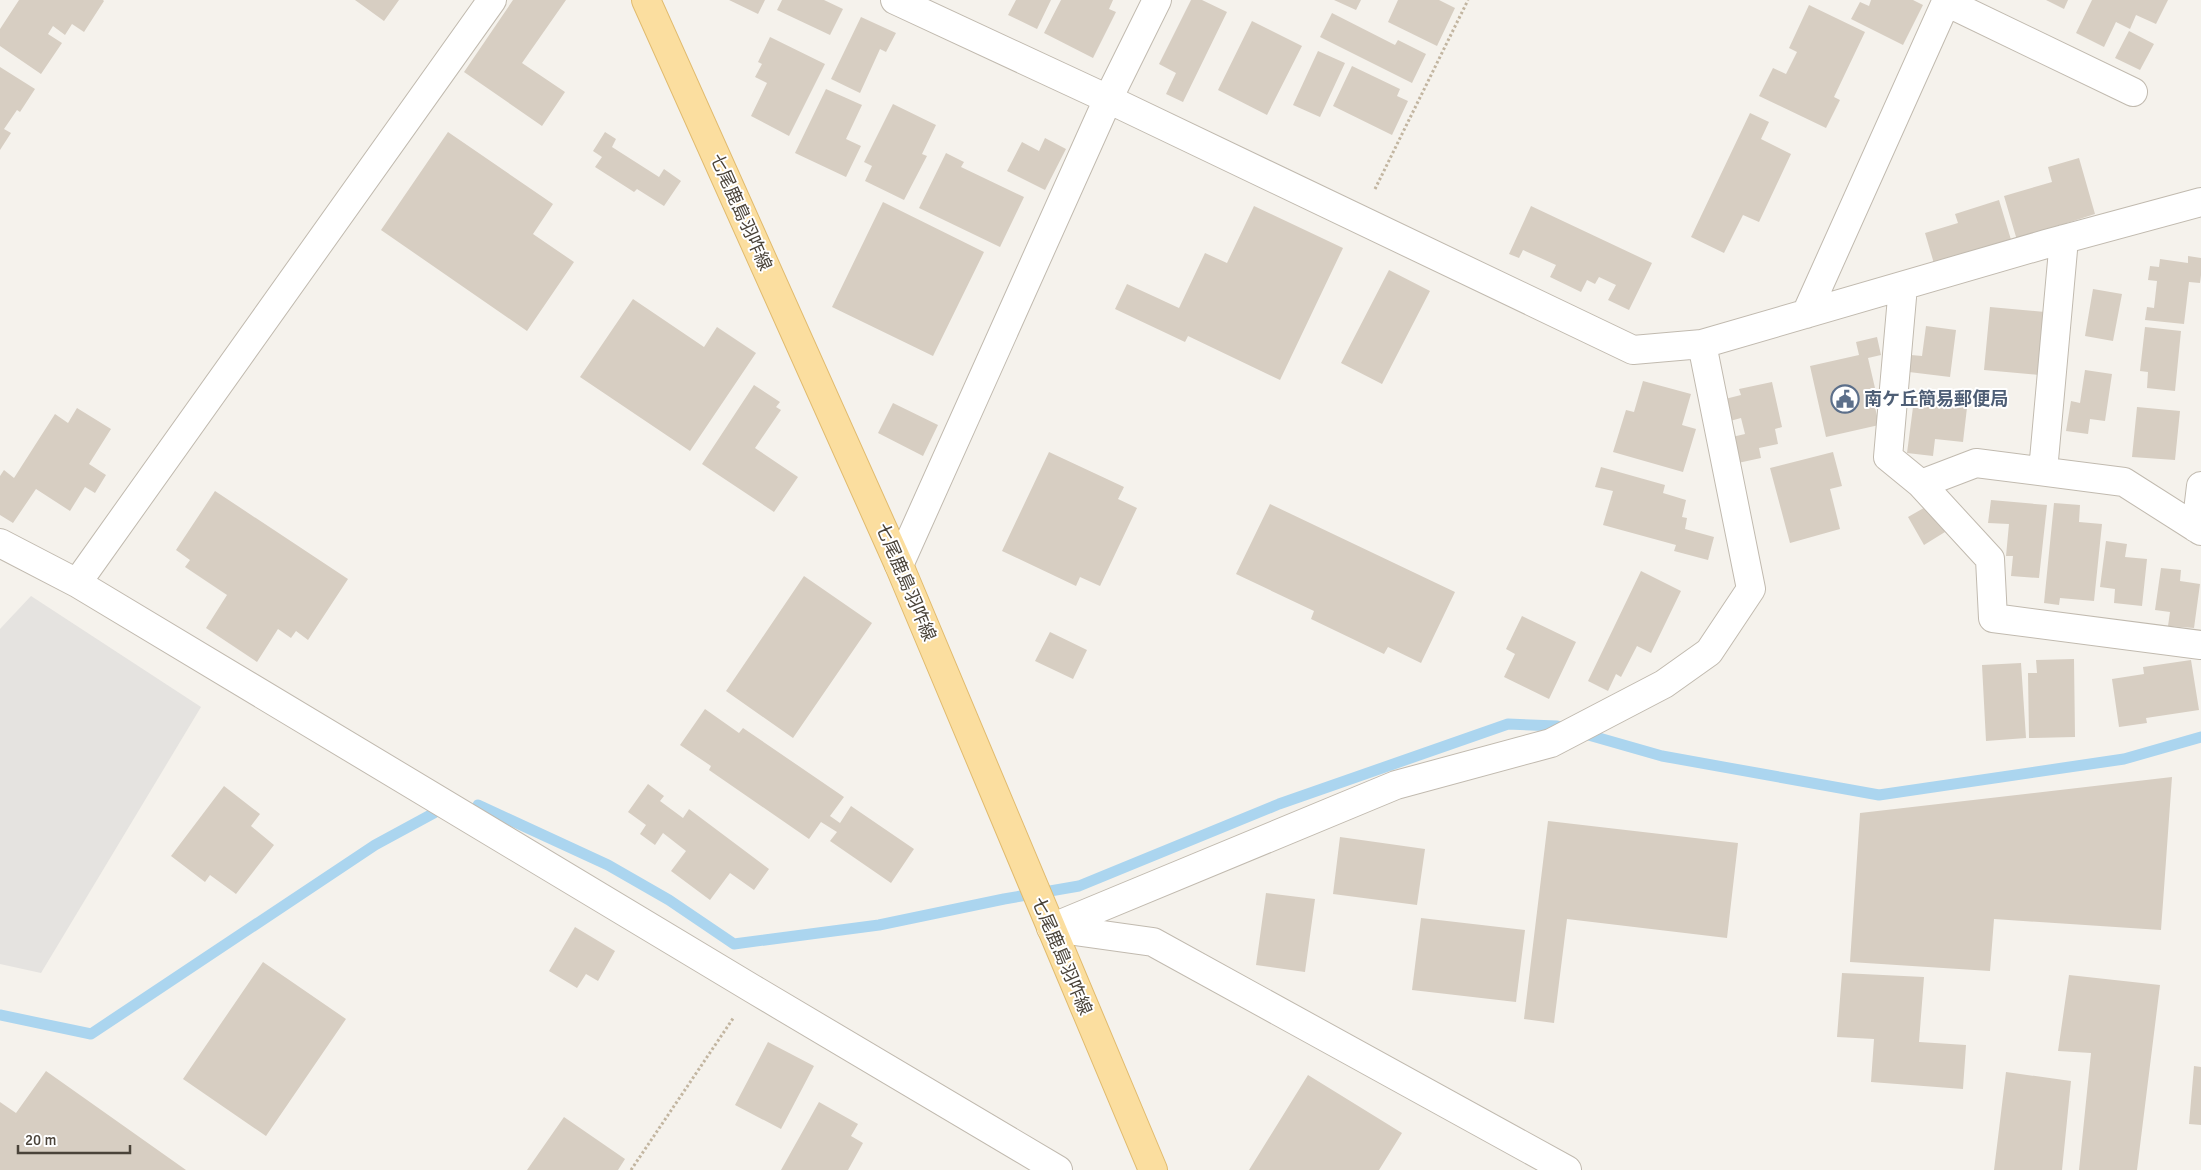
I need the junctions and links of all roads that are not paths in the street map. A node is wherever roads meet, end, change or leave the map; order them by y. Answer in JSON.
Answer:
{"nodes":[{"id":1,"x":492,"y":0,"type":"edge"},
{"id":2,"x":646,"y":0,"type":"edge"},
{"id":3,"x":896,"y":0,"type":"edge"},
{"id":4,"x":1156,"y":0,"type":"edge"},
{"id":5,"x":2133,"y":92,"type":"dead end"},
{"id":6,"x":1108,"y":99,"type":"junction"},
{"id":7,"x":2201,"y":202,"type":"edge"},
{"id":8,"x":2064,"y":239,"type":"junction"},
{"id":9,"x":1903,"y":286,"type":"junction"},
{"id":10,"x":1806,"y":314,"type":"junction"},
{"id":11,"x":1702,"y":344,"type":"junction"},
{"id":12,"x":2043,"y":471,"type":"junction"},
{"id":13,"x":1921,"y":484,"type":"junction"},
{"id":14,"x":2201,"y":486,"type":"edge"},
{"id":15,"x":2199,"y":530,"type":"edge"},
{"id":16,"x":0,"y":543,"type":"edge"},
{"id":17,"x":899,"y":565,"type":"junction"},
{"id":18,"x":77,"y":583,"type":"junction"},
{"id":19,"x":2201,"y":645,"type":"edge"},
{"id":20,"x":1047,"y":920,"type":"junction"},
{"id":21,"x":1058,"y":1170,"type":"edge"},
{"id":22,"x":1153,"y":1170,"type":"edge"},
{"id":23,"x":1567,"y":1170,"type":"edge"}],
"edges":[{"from":1,"to":18,"type":"street"},
{"from":2,"to":17,"type":"main road","name":"七尾鹿島羽咋線"},
{"from":3,"to":6,"type":"street"},
{"from":4,"to":6,"type":"street"},
{"from":5,"to":10,"type":"street"},
{"from":6,"to":11,"type":"street"},
{"from":6,"to":17,"type":"street"},
{"from":7,"to":8,"type":"street"},
{"from":8,"to":9,"type":"street"},
{"from":8,"to":12,"type":"street"},
{"from":9,"to":10,"type":"street"},
{"from":9,"to":13,"type":"street"},
{"from":10,"to":11,"type":"street"},
{"from":11,"to":20,"type":"street"},
{"from":12,"to":13,"type":"street"},
{"from":12,"to":15,"type":"street"},
{"from":13,"to":19,"type":"street"},
{"from":14,"to":15,"type":"street"},
{"from":16,"to":18,"type":"street"},
{"from":17,"to":20,"type":"main road","name":"七尾鹿島羽咋線"},
{"from":18,"to":21,"type":"street"},
{"from":20,"to":22,"type":"main road","name":"七尾鹿島羽咋線"},
{"from":20,"to":23,"type":"street"}]}
